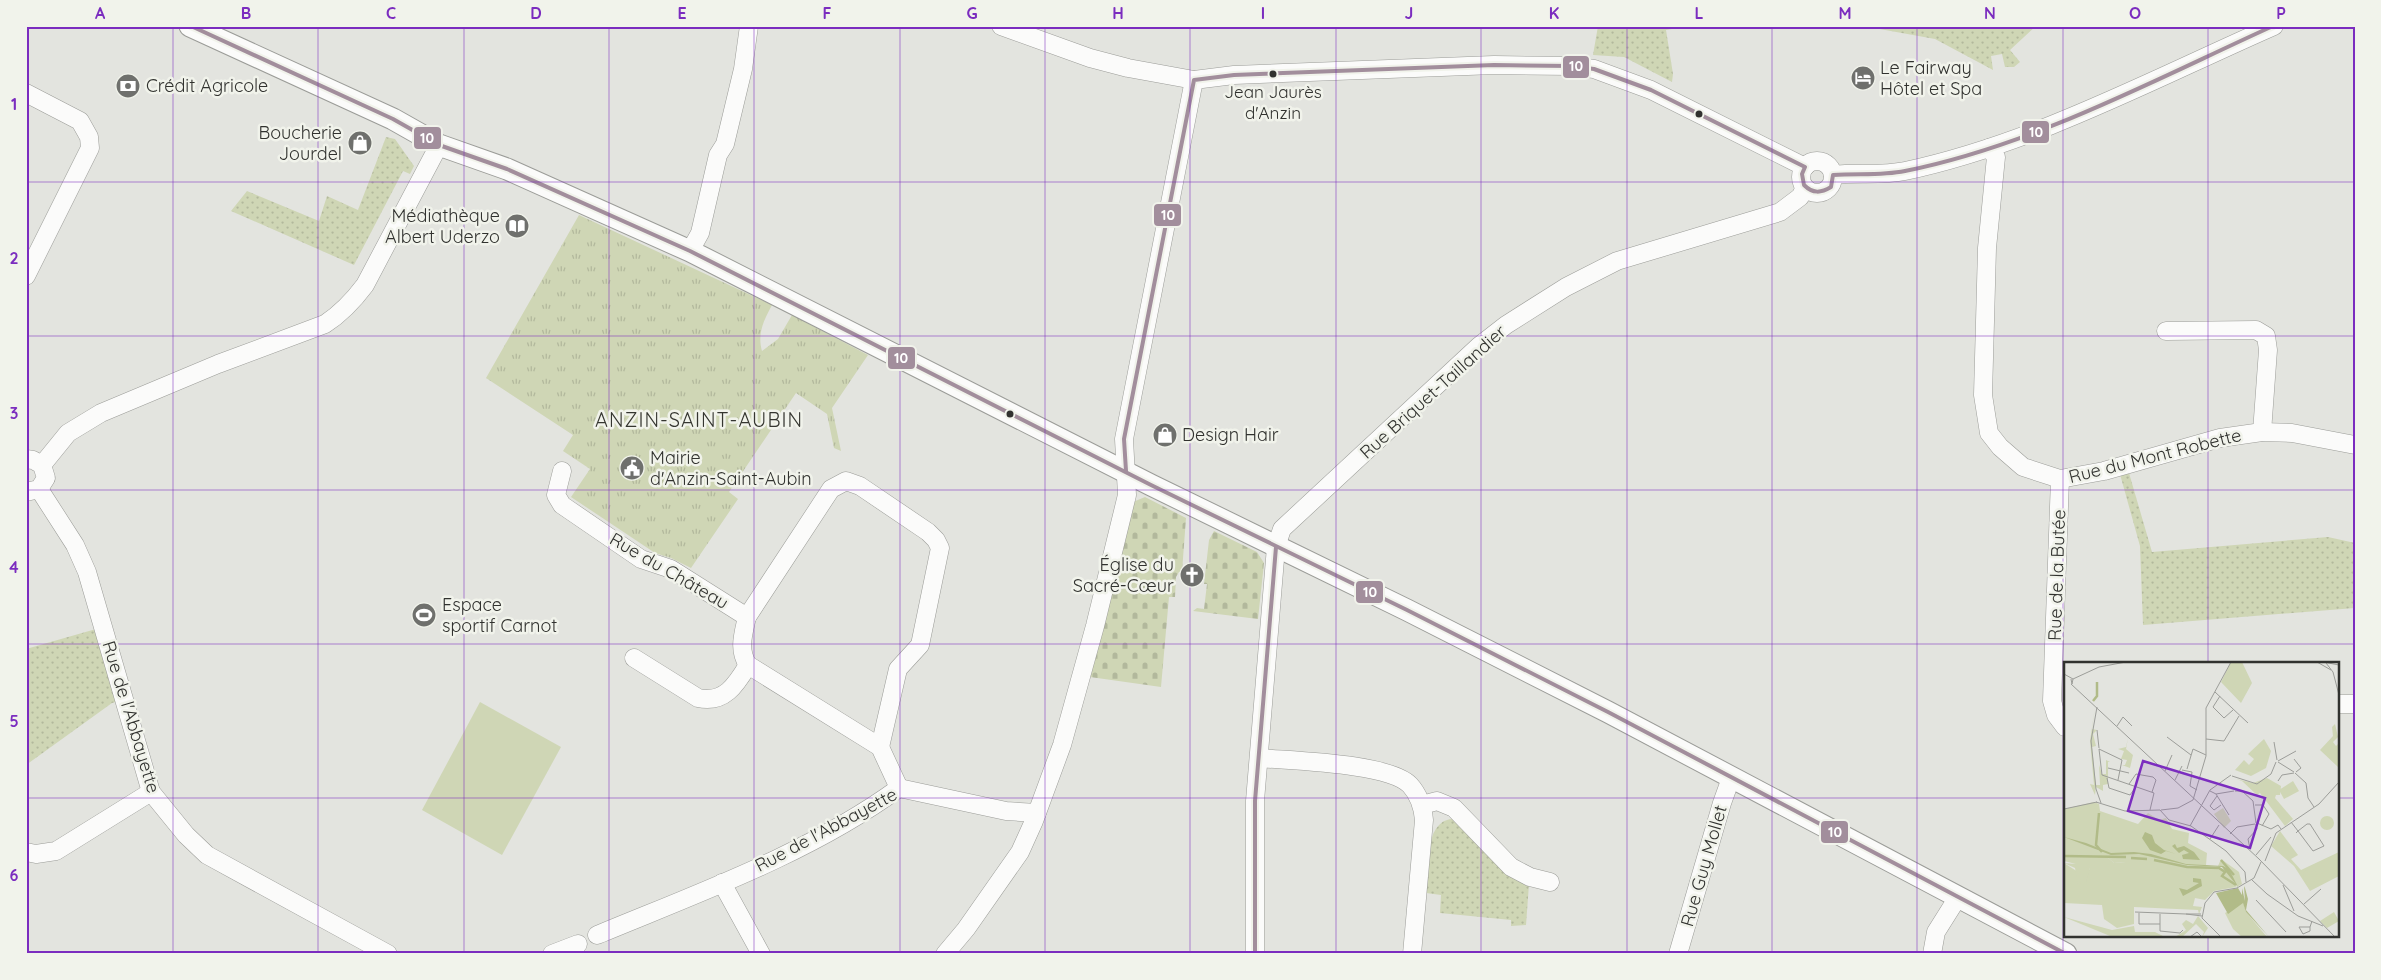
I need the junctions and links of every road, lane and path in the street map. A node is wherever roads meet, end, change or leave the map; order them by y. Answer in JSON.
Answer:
{"nodes":[{"id":1,"x":190,"y":26,"type":"edge"},
{"id":2,"x":750,"y":26,"type":"edge"},
{"id":3,"x":1001,"y":26,"type":"edge"},
{"id":4,"x":2274,"y":26,"type":"edge"},
{"id":5,"x":1194,"y":80,"type":"junction"},
{"id":6,"x":26,"y":93,"type":"edge"},
{"id":7,"x":439,"y":145,"type":"junction"},
{"id":8,"x":1989,"y":148,"type":"junction"},
{"id":9,"x":1805,"y":167,"type":"junction"},
{"id":10,"x":1833,"y":175,"type":"junction"},
{"id":11,"x":1805,"y":188,"type":"junction"},
{"id":12,"x":690,"y":251,"type":"junction"},
{"id":13,"x":26,"y":276,"type":"edge"},
{"id":14,"x":2166,"y":331,"type":"dead end"},
{"id":15,"x":2262,"y":432,"type":"junction"},
{"id":16,"x":2355,"y":445,"type":"edge"},
{"id":17,"x":34,"y":462,"type":"edge"},
{"id":18,"x":1126,"y":470,"type":"junction"},
{"id":19,"x":562,"y":471,"type":"dead end"},
{"id":20,"x":2060,"y":479,"type":"junction"},
{"id":21,"x":33,"y":491,"type":"edge"},
{"id":22,"x":1276,"y":547,"type":"junction"},
{"id":23,"x":747,"y":618,"type":"junction"},
{"id":24,"x":634,"y":658,"type":"dead end"},
{"id":25,"x":748,"y":666,"type":"junction"},
{"id":26,"x":2338,"y":704,"type":"edge"},
{"id":27,"x":2355,"y":704,"type":"edge"},
{"id":28,"x":2064,"y":726,"type":"edge"},
{"id":29,"x":880,"y":747,"type":"junction"},
{"id":30,"x":1260,"y":758,"type":"junction"},
{"id":31,"x":1732,"y":778,"type":"junction"},
{"id":32,"x":899,"y":788,"type":"junction"},
{"id":33,"x":150,"y":792,"type":"junction"},
{"id":34,"x":1422,"y":805,"type":"junction"},
{"id":35,"x":1037,"y":813,"type":"junction"},
{"id":36,"x":26,"y":852,"type":"edge"},
{"id":37,"x":1550,"y":882,"type":"dead end"},
{"id":38,"x":722,"y":883,"type":"junction"},
{"id":39,"x":1958,"y":897,"type":"junction"},
{"id":40,"x":597,"y":935,"type":"dead end"},
{"id":41,"x":578,"y":944,"type":"dead end"},
{"id":42,"x":388,"y":954,"type":"edge"},
{"id":43,"x":552,"y":954,"type":"edge"},
{"id":44,"x":761,"y":954,"type":"edge"},
{"id":45,"x":945,"y":954,"type":"edge"},
{"id":46,"x":1255,"y":954,"type":"edge"},
{"id":47,"x":1412,"y":954,"type":"edge"},
{"id":48,"x":1678,"y":954,"type":"edge"},
{"id":49,"x":1932,"y":954,"type":"edge"},
{"id":50,"x":2066,"y":954,"type":"edge"}],
"edges":[{"from":1,"to":7,"type":"main road"},
{"from":2,"to":12,"type":"street"},
{"from":3,"to":5,"type":"street"},
{"from":4,"to":8,"type":"street"},
{"from":5,"to":9,"type":"street"},
{"from":5,"to":18,"type":"street"},
{"from":6,"to":13,"type":"street"},
{"from":7,"to":12,"type":"main road"},
{"from":7,"to":17,"type":"street"},
{"from":8,"to":10,"type":"street"},
{"from":8,"to":20,"type":"street","name":"Rue du Mont Robette"},
{"from":9,"to":10,"type":"street"},
{"from":9,"to":11,"type":"street"},
{"from":10,"to":11,"type":"street"},
{"from":11,"to":22,"type":"street","name":"Rue Briquet-Taillandier"},
{"from":12,"to":18,"type":"main road"},
{"from":14,"to":15,"type":"street"},
{"from":15,"to":16,"type":"street","name":"Rue du Mont Robette"},
{"from":15,"to":20,"type":"street","name":"Rue du Mont Robette"},
{"from":17,"to":21,"type":"street"},
{"from":18,"to":22,"type":"main road"},
{"from":18,"to":35,"type":"street"},
{"from":19,"to":23,"type":"street","name":"Rue du Château"},
{"from":20,"to":28,"type":"street","name":"Rue de la Butée"},
{"from":21,"to":33,"type":"street","name":"Rue de l'Abbayette"},
{"from":22,"to":30,"type":"street","name":"Rue Briquet-Taillandier"},
{"from":22,"to":31,"type":"main road"},
{"from":23,"to":25,"type":"street","name":"Rue du Château"},
{"from":23,"to":29,"type":"street"},
{"from":24,"to":25,"type":"street"},
{"from":25,"to":29,"type":"street"},
{"from":26,"to":27,"type":"street"},
{"from":29,"to":32,"type":"street"},
{"from":30,"to":34,"type":"street"},
{"from":30,"to":46,"type":"street","name":"Rue Briquet-Taillandier"},
{"from":31,"to":39,"type":"main road"},
{"from":31,"to":48,"type":"street","name":"Rue Guy Mollet"},
{"from":32,"to":35,"type":"street","name":"Rue de l'Abbayette"},
{"from":32,"to":38,"type":"street","name":"Rue de l'Abbayette"},
{"from":33,"to":36,"type":"street"},
{"from":33,"to":42,"type":"street","name":"Rue de l'Abbayette"},
{"from":34,"to":37,"type":"street"},
{"from":34,"to":47,"type":"street"},
{"from":35,"to":45,"type":"street"},
{"from":38,"to":40,"type":"street","name":"Rue de l'Abbayette"},
{"from":38,"to":44,"type":"street"},
{"from":39,"to":49,"type":"street"},
{"from":39,"to":50,"type":"main road"},
{"from":41,"to":43,"type":"street"}]}
